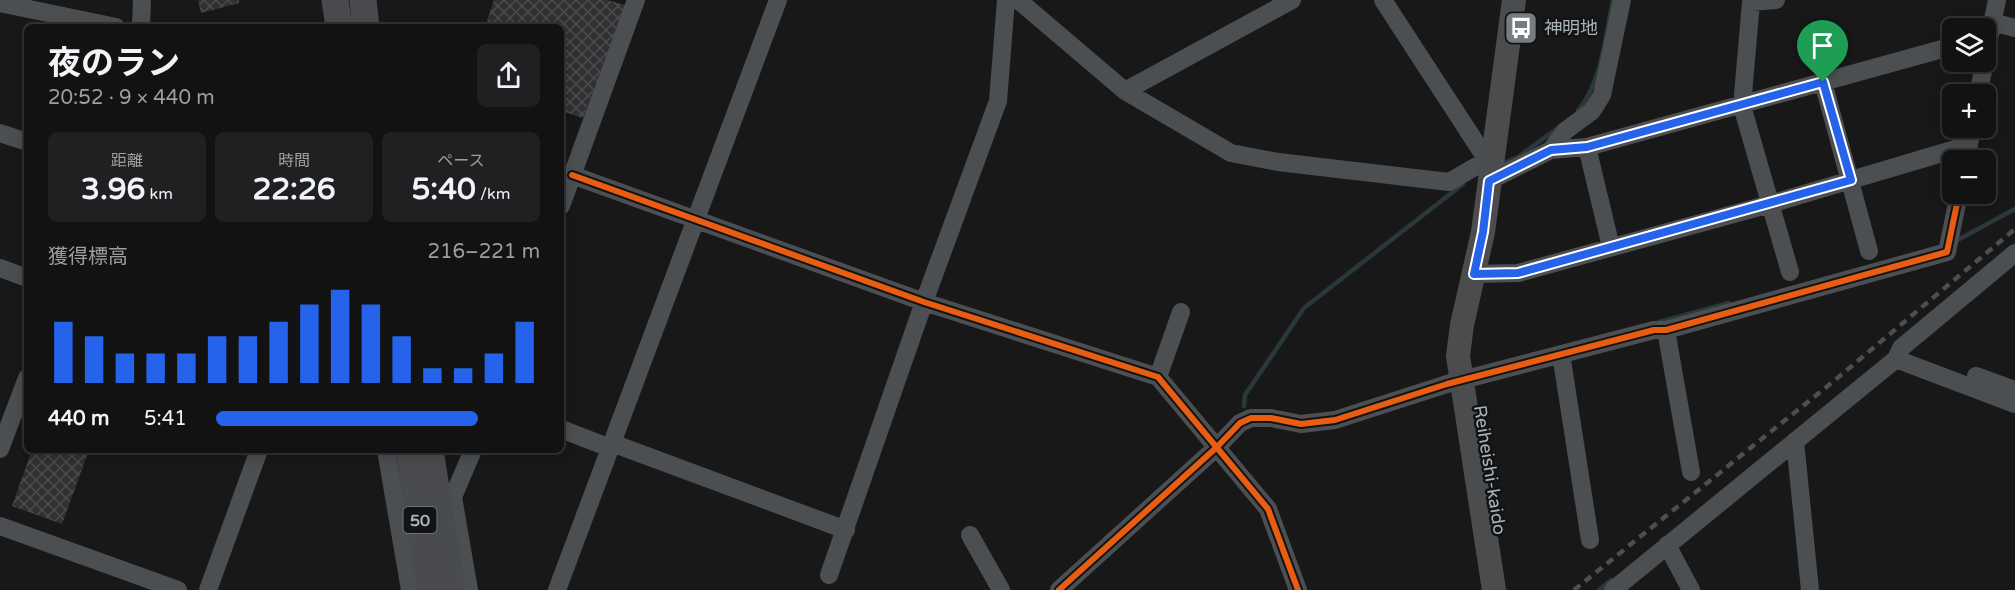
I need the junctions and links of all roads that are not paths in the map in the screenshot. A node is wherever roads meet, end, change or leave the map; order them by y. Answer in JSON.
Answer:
{"nodes":[{"id":1,"x":142,"y":0,"type":"edge"},
{"id":2,"x":335,"y":0,"type":"edge"},
{"id":3,"x":363,"y":0,"type":"edge"},
{"id":4,"x":636,"y":0,"type":"edge"},
{"id":5,"x":778,"y":0,"type":"edge"},
{"id":6,"x":1006,"y":0,"type":"edge"},
{"id":7,"x":1018,"y":0,"type":"edge"},
{"id":8,"x":1292,"y":0,"type":"edge"},
{"id":9,"x":1383,"y":0,"type":"edge"},
{"id":10,"x":1514,"y":0,"type":"edge"},
{"id":11,"x":1622,"y":0,"type":"edge"},
{"id":12,"x":1776,"y":0,"type":"edge"},
{"id":13,"x":1997,"y":0,"type":"edge"},
{"id":14,"x":0,"y":3,"type":"edge"},
{"id":15,"x":1992,"y":18,"type":"edge"},
{"id":16,"x":102,"y":24,"type":"edge"},
{"id":17,"x":141,"y":24,"type":"edge"},
{"id":18,"x":339,"y":24,"type":"edge"},
{"id":19,"x":366,"y":24,"type":"edge"},
{"id":20,"x":2015,"y":28,"type":"edge"},
{"id":21,"x":1996,"y":30,"type":"edge"},
{"id":22,"x":1942,"y":49,"type":"edge"},
{"id":23,"x":1823,"y":82,"type":"junction"},
{"id":24,"x":1125,"y":92,"type":"junction"},
{"id":25,"x":1742,"y":106,"type":"junction"},
{"id":26,"x":0,"y":133,"type":"edge"},
{"id":27,"x":24,"y":141,"type":"edge"},
{"id":28,"x":1969,"y":144,"type":"edge"},
{"id":29,"x":1587,"y":147,"type":"junction"},
{"id":30,"x":1551,"y":150,"type":"junction"},
{"id":31,"x":1489,"y":171,"type":"junction"},
{"id":32,"x":572,"y":175,"type":"junction"},
{"id":33,"x":1851,"y":180,"type":"junction"},
{"id":34,"x":564,"y":198,"type":"edge"},
{"id":35,"x":1770,"y":204,"type":"junction"},
{"id":36,"x":1957,"y":204,"type":"edge"},
{"id":37,"x":697,"y":220,"type":"junction"},
{"id":38,"x":1611,"y":247,"type":"junction"},
{"id":39,"x":1869,"y":251,"type":"dead end"},
{"id":40,"x":2012,"y":259,"type":"edge"},
{"id":41,"x":0,"y":268,"type":"edge"},
{"id":42,"x":1791,"y":273,"type":"dead end"},
{"id":43,"x":1474,"y":274,"type":"junction"},
{"id":44,"x":24,"y":277,"type":"edge"},
{"id":45,"x":924,"y":302,"type":"junction"},
{"id":46,"x":1181,"y":312,"type":"dead end"},
{"id":47,"x":1666,"y":330,"type":"junction"},
{"id":48,"x":1898,"y":353,"type":"junction"},
{"id":49,"x":1561,"y":354,"type":"junction"},
{"id":50,"x":1158,"y":377,"type":"junction"},
{"id":51,"x":1461,"y":382,"type":"junction"},
{"id":52,"x":24,"y":386,"type":"edge"},
{"id":53,"x":2015,"y":390,"type":"edge"},
{"id":54,"x":2015,"y":404,"type":"edge"},
{"id":55,"x":564,"y":430,"type":"edge"},
{"id":56,"x":1795,"y":441,"type":"junction"},
{"id":57,"x":611,"y":445,"type":"junction"},
{"id":58,"x":1217,"y":447,"type":"junction"},
{"id":59,"x":0,"y":449,"type":"edge"},
{"id":60,"x":257,"y":453,"type":"edge"},
{"id":61,"x":387,"y":453,"type":"edge"},
{"id":62,"x":409,"y":453,"type":"edge"},
{"id":63,"x":431,"y":453,"type":"edge"},
{"id":64,"x":471,"y":453,"type":"edge"},
{"id":65,"x":1690,"y":472,"type":"dead end"},
{"id":66,"x":445,"y":497,"type":"junction"},
{"id":67,"x":0,"y":526,"type":"edge"},
{"id":68,"x":846,"y":530,"type":"junction"},
{"id":69,"x":970,"y":535,"type":"dead end"},
{"id":70,"x":1590,"y":540,"type":"dead end"},
{"id":71,"x":1667,"y":545,"type":"junction"},
{"id":72,"x":830,"y":575,"type":"dead end"},
{"id":73,"x":1807,"y":588,"type":"edge"},
{"id":74,"x":1294,"y":589,"type":"edge"},
{"id":75,"x":178,"y":590,"type":"edge"},
{"id":76,"x":208,"y":590,"type":"edge"},
{"id":77,"x":410,"y":590,"type":"edge"},
{"id":78,"x":431,"y":590,"type":"edge"},
{"id":79,"x":452,"y":590,"type":"edge"},
{"id":80,"x":469,"y":590,"type":"edge"},
{"id":81,"x":557,"y":590,"type":"edge"},
{"id":82,"x":1000,"y":590,"type":"edge"},
{"id":83,"x":1059,"y":590,"type":"edge"},
{"id":84,"x":1494,"y":590,"type":"edge"},
{"id":85,"x":1613,"y":590,"type":"edge"},
{"id":86,"x":1691,"y":590,"type":"edge"}],
"edges":[{"from":1,"to":17,"type":"street"},
{"from":2,"to":18,"type":"highway"},
{"from":3,"to":19,"type":"highway"},
{"from":4,"to":32,"type":"street"},
{"from":5,"to":37,"type":"street"},
{"from":6,"to":45,"type":"street"},
{"from":7,"to":24,"type":"street"},
{"from":8,"to":24,"type":"street"},
{"from":9,"to":31,"type":"street"},
{"from":10,"to":31,"type":"main road","name":"Reiheishi-kaido"},
{"from":11,"to":30,"type":"street"},
{"from":12,"to":25,"type":"street"},
{"from":13,"to":15,"type":"street"},
{"from":14,"to":16,"type":"street"},
{"from":20,"to":21,"type":"street"},
{"from":22,"to":23,"type":"street"},
{"from":23,"to":25,"type":"street"},
{"from":23,"to":33,"type":"street"},
{"from":24,"to":31,"type":"street"},
{"from":25,"to":29,"type":"street"},
{"from":25,"to":35,"type":"street"},
{"from":26,"to":27,"type":"street"},
{"from":28,"to":33,"type":"street"},
{"from":29,"to":30,"type":"street"},
{"from":29,"to":38,"type":"street"},
{"from":30,"to":31,"type":"street"},
{"from":31,"to":43,"type":"main road","name":"Reiheishi-kaido"},
{"from":32,"to":34,"type":"street"},
{"from":32,"to":37,"type":"street"},
{"from":33,"to":35,"type":"street"},
{"from":33,"to":39,"type":"street"},
{"from":35,"to":38,"type":"street"},
{"from":35,"to":42,"type":"street"},
{"from":36,"to":47,"type":"street"},
{"from":37,"to":45,"type":"street"},
{"from":37,"to":57,"type":"street"},
{"from":38,"to":43,"type":"street"},
{"from":40,"to":48,"type":"street"},
{"from":41,"to":44,"type":"street"},
{"from":43,"to":51,"type":"main road","name":"Reiheishi-kaido"},
{"from":45,"to":50,"type":"street"},
{"from":45,"to":68,"type":"street"},
{"from":46,"to":50,"type":"street"},
{"from":47,"to":49,"type":"street"},
{"from":47,"to":65,"type":"street"},
{"from":48,"to":53,"type":"street"},
{"from":48,"to":54,"type":"street"},
{"from":48,"to":56,"type":"street"},
{"from":49,"to":51,"type":"street"},
{"from":49,"to":70,"type":"street"},
{"from":50,"to":58,"type":"street"},
{"from":51,"to":58,"type":"street"},
{"from":51,"to":84,"type":"main road","name":"Reiheishi-kaido"},
{"from":52,"to":59,"type":"street"},
{"from":55,"to":57,"type":"street"},
{"from":56,"to":71,"type":"street"},
{"from":56,"to":73,"type":"street"},
{"from":57,"to":68,"type":"street"},
{"from":57,"to":81,"type":"street"},
{"from":58,"to":74,"type":"street"},
{"from":58,"to":83,"type":"street"},
{"from":60,"to":76,"type":"street"},
{"from":61,"to":77,"type":"street"},
{"from":62,"to":78,"type":"highway","number":"50"},
{"from":63,"to":66,"type":"highway","number":"50"},
{"from":64,"to":66,"type":"street"},
{"from":66,"to":79,"type":"highway","number":"50"},
{"from":66,"to":80,"type":"street"},
{"from":67,"to":75,"type":"street"},
{"from":68,"to":72,"type":"street"},
{"from":69,"to":82,"type":"street"},
{"from":71,"to":85,"type":"street"},
{"from":71,"to":86,"type":"street"}]}
